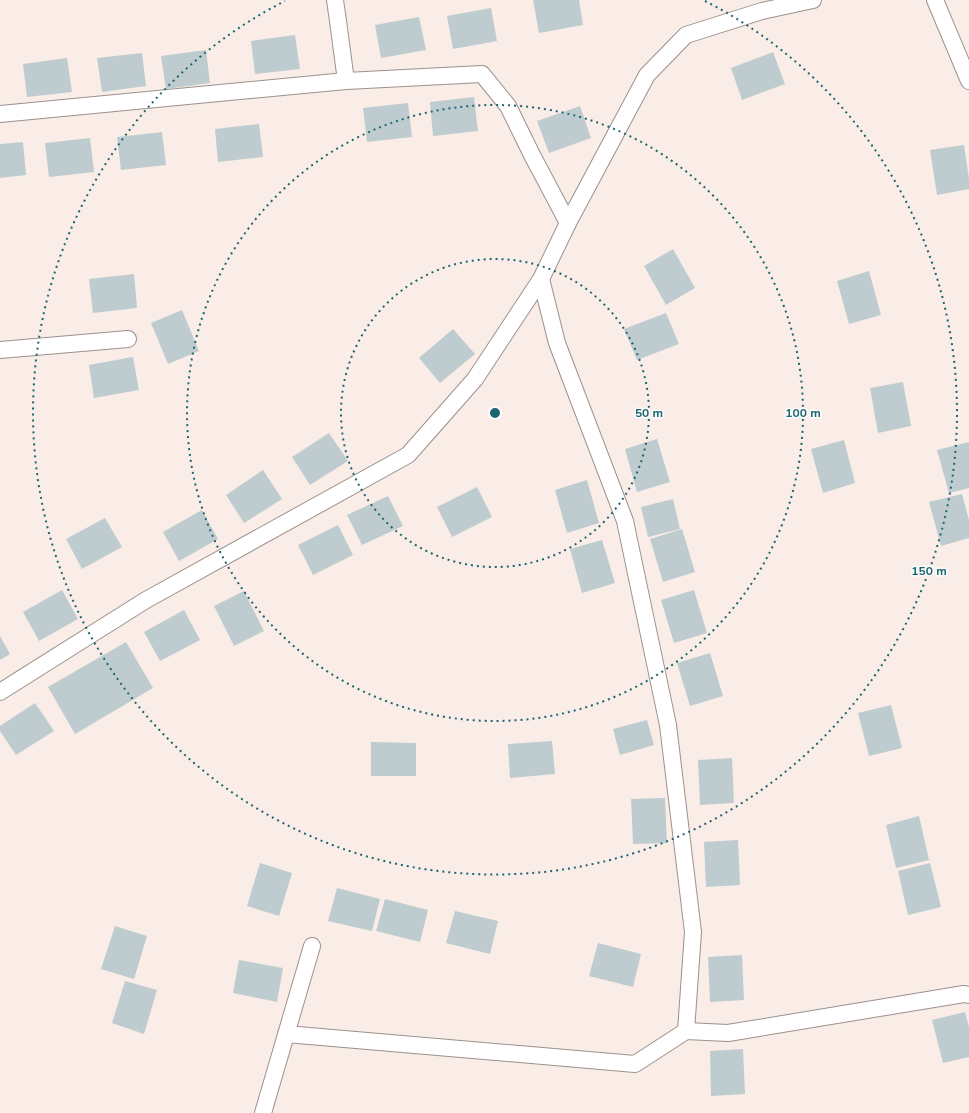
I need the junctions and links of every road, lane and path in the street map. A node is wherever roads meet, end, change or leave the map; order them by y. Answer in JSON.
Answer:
{"nodes":[{"id":1,"x":334,"y":0,"type":"edge"},
{"id":2,"x":813,"y":0,"type":"edge"},
{"id":3,"x":935,"y":0,"type":"edge"},
{"id":4,"x":346,"y":81,"type":"junction"},
{"id":5,"x":969,"y":81,"type":"edge"},
{"id":6,"x":0,"y":114,"type":"edge"},
{"id":7,"x":568,"y":223,"type":"junction"},
{"id":8,"x":541,"y":279,"type":"junction"},
{"id":9,"x":128,"y":339,"type":"dead end"},
{"id":10,"x":0,"y":350,"type":"edge"},
{"id":11,"x":0,"y":692,"type":"edge"},
{"id":12,"x":312,"y":946,"type":"dead end"},
{"id":13,"x":969,"y":995,"type":"edge"},
{"id":14,"x":686,"y":1031,"type":"junction"},
{"id":15,"x":286,"y":1034,"type":"junction"},
{"id":16,"x":263,"y":1113,"type":"edge"}],
"edges":[{"from":1,"to":4,"type":"street"},
{"from":2,"to":7,"type":"street"},
{"from":3,"to":5,"type":"street"},
{"from":4,"to":6,"type":"street"},
{"from":4,"to":7,"type":"street"},
{"from":7,"to":8,"type":"street"},
{"from":8,"to":11,"type":"street"},
{"from":8,"to":14,"type":"street"},
{"from":9,"to":10,"type":"street"},
{"from":12,"to":15,"type":"street"},
{"from":13,"to":14,"type":"street"},
{"from":14,"to":15,"type":"street"},
{"from":15,"to":16,"type":"street"}]}
